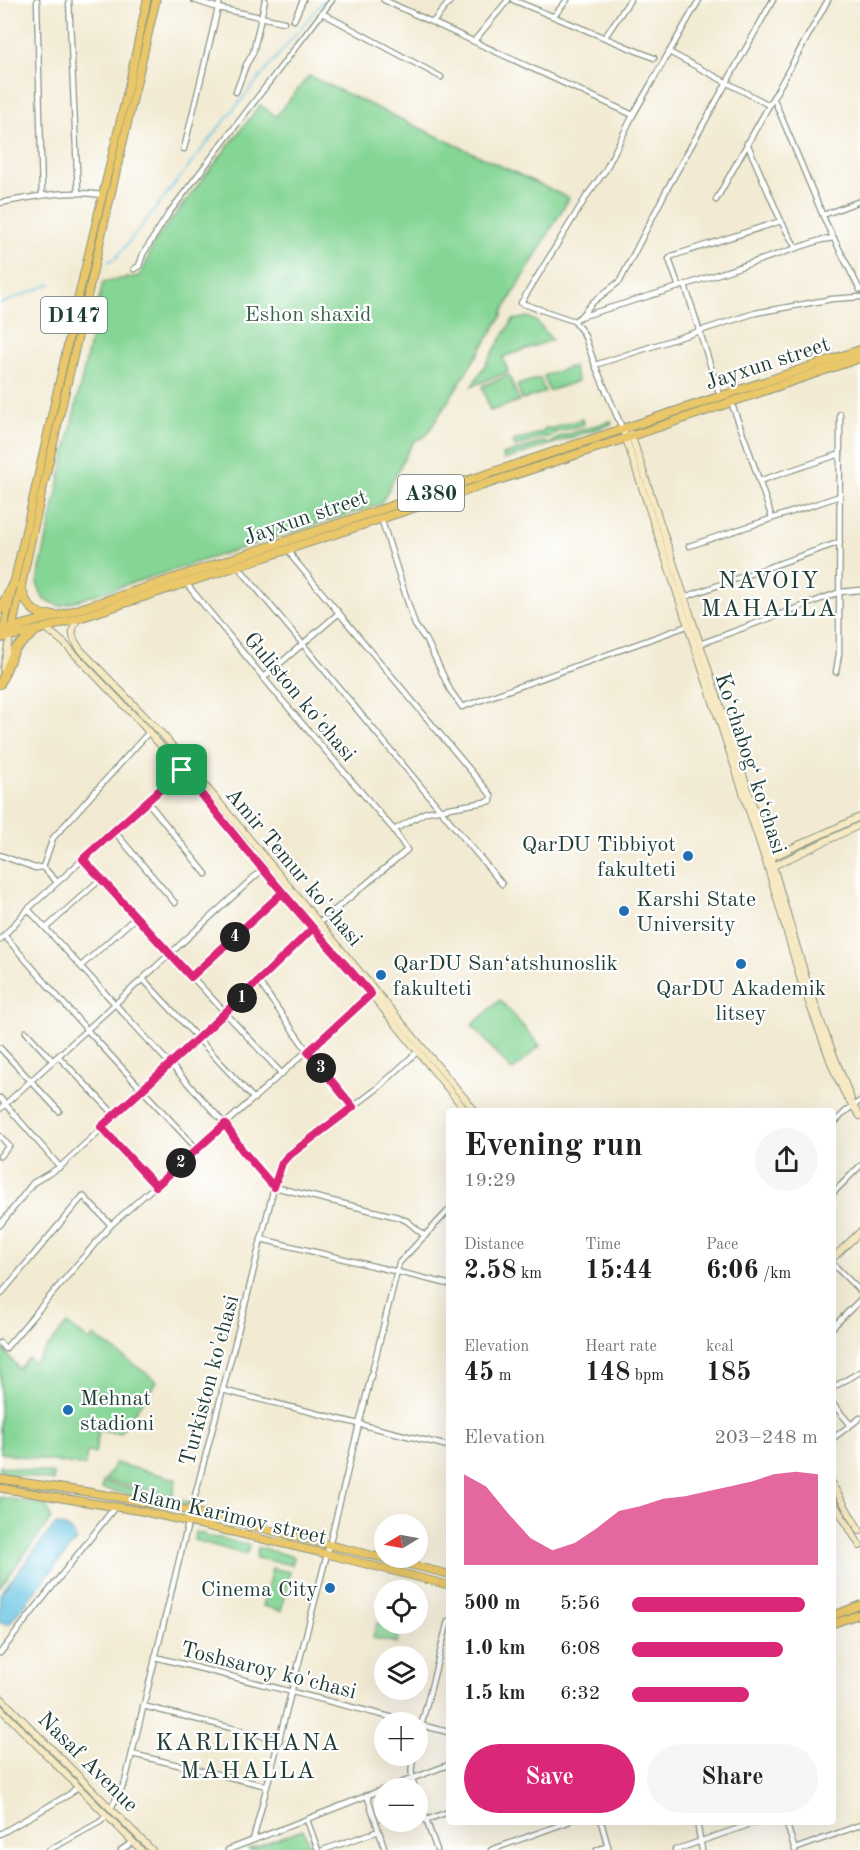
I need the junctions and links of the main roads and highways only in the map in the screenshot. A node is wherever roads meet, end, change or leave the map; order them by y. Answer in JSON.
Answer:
{"nodes":[{"id":1,"x":147,"y":0,"type":"edge"},
{"id":2,"x":156,"y":0,"type":"edge"},
{"id":3,"x":144,"y":18,"type":"junction"},
{"id":4,"x":153,"y":19,"type":"junction"},
{"id":5,"x":133,"y":87,"type":"junction"},
{"id":6,"x":860,"y":350,"type":"edge"},
{"id":7,"x":860,"y":358,"type":"edge"},
{"id":8,"x":627,"y":433,"type":"junction"},
{"id":9,"x":384,"y":514,"type":"junction"},
{"id":10,"x":663,"y":545,"type":"junction"},
{"id":11,"x":17,"y":584,"type":"junction"},
{"id":12,"x":0,"y":610,"type":"edge"},
{"id":13,"x":64,"y":614,"type":"junction"},
{"id":14,"x":78,"y":618,"type":"junction"},
{"id":15,"x":690,"y":627,"type":"junction"},
{"id":16,"x":42,"y":629,"type":"junction"},
{"id":17,"x":11,"y":632,"type":"junction"},
{"id":18,"x":1,"y":636,"type":"edge"},
{"id":19,"x":0,"y":684,"type":"edge"},
{"id":20,"x":860,"y":817,"type":"edge"},
{"id":21,"x":860,"y":825,"type":"edge"},
{"id":22,"x":767,"y":859,"type":"junction"},
{"id":23,"x":770,"y":867,"type":"junction"},
{"id":24,"x":316,"y":925,"type":"junction"},
{"id":25,"x":464,"y":1108,"type":"edge"},
{"id":26,"x":473,"y":1108,"type":"edge"},
{"id":27,"x":860,"y":1116,"type":"edge"},
{"id":28,"x":860,"y":1232,"type":"edge"},
{"id":29,"x":836,"y":1257,"type":"edge"},
{"id":30,"x":1,"y":1479,"type":"edge"},
{"id":31,"x":0,"y":1488,"type":"edge"},
{"id":32,"x":836,"y":1491,"type":"edge"},
{"id":33,"x":836,"y":1507,"type":"edge"},
{"id":34,"x":860,"y":1531,"type":"edge"},
{"id":35,"x":860,"y":1546,"type":"edge"},
{"id":36,"x":446,"y":1574,"type":"edge"},
{"id":37,"x":446,"y":1584,"type":"edge"},
{"id":38,"x":860,"y":1605,"type":"edge"},
{"id":39,"x":836,"y":1614,"type":"edge"},
{"id":40,"x":860,"y":1616,"type":"edge"},
{"id":41,"x":836,"y":1623,"type":"edge"},
{"id":42,"x":0,"y":1697,"type":"edge"},
{"id":43,"x":0,"y":1708,"type":"edge"},
{"id":44,"x":141,"y":1850,"type":"edge"},
{"id":45,"x":152,"y":1850,"type":"edge"}],
"edges":[{"from":1,"to":3,"type":"main road","number":"D147"},
{"from":2,"to":4,"type":"main road","number":"D147"},
{"from":3,"to":4,"type":"main road"},
{"from":3,"to":5,"type":"main road","number":"D147"},
{"from":4,"to":5,"type":"main road","number":"D147"},
{"from":5,"to":11,"type":"main road","number":"D147"},
{"from":5,"to":11,"type":"main road","number":"D147"},
{"from":6,"to":8,"type":"highway","name":"Jayxun street","number":"A380"},
{"from":7,"to":8,"type":"highway","name":"Jayxun street","number":"A380"},
{"from":8,"to":9,"type":"highway","name":"Jayxun street","number":"A380"},
{"from":8,"to":10,"type":"main road","name":"Ko‘chabog‘ ko‘chasi"},
{"from":9,"to":13,"type":"highway","name":"Jayxun street","number":"A380"},
{"from":9,"to":14,"type":"highway","name":"Jayxun street","number":"A380"},
{"from":10,"to":15,"type":"main road","name":"Ko‘chabog‘ ko‘chasi"},
{"from":10,"to":15,"type":"main road","name":"Ko‘chabog‘ ko‘chasi"},
{"from":11,"to":12,"type":"highway"},
{"from":11,"to":13,"type":"highway"},
{"from":11,"to":17,"type":"main road","number":"D147"},
{"from":11,"to":18,"type":"main road","number":"D147"},
{"from":13,"to":17,"type":"highway","name":"Jayxun street","number":"A380"},
{"from":14,"to":16,"type":"highway","name":"Jayxun street","number":"A380"},
{"from":14,"to":24,"type":"main road","name":"Amir Temur ko'chasi"},
{"from":15,"to":22,"type":"main road","name":"Ko‘chabog‘ ko‘chasi"},
{"from":15,"to":22,"type":"main road","name":"Ko‘chabog‘ ko‘chasi"},
{"from":16,"to":17,"type":"highway","name":"Jayxun street","number":"A380"},
{"from":16,"to":19,"type":"highway"},
{"from":16,"to":24,"type":"main road","name":"Amir Temur ko'chasi"},
{"from":17,"to":18,"type":"highway","name":"Jayxun street","number":"A380"},
{"from":17,"to":19,"type":"main road"},
{"from":20,"to":22,"type":"main road"},
{"from":21,"to":23,"type":"main road"},
{"from":22,"to":23,"type":"main road","name":"Ko‘chabog‘ ko‘chasi"},
{"from":23,"to":27,"type":"main road","name":"Ko‘chabog‘ ko‘chasi"},
{"from":24,"to":25,"type":"main road","name":"Amir Temur ko'chasi"},
{"from":24,"to":26,"type":"main road","name":"Amir Temur ko'chasi"},
{"from":28,"to":29,"type":"main road"},
{"from":30,"to":31,"type":"main road"},
{"from":30,"to":36,"type":"main road","name":"Islam Karimov street"},
{"from":31,"to":37,"type":"main road","name":"Islam Karimov street"},
{"from":32,"to":34,"type":"main road"},
{"from":33,"to":35,"type":"main road"},
{"from":38,"to":39,"type":"main road"},
{"from":40,"to":41,"type":"main road"},
{"from":42,"to":45,"type":"main road","name":"Nasaf Avenue"},
{"from":43,"to":44,"type":"main road","name":"Nasaf Avenue"}]}
